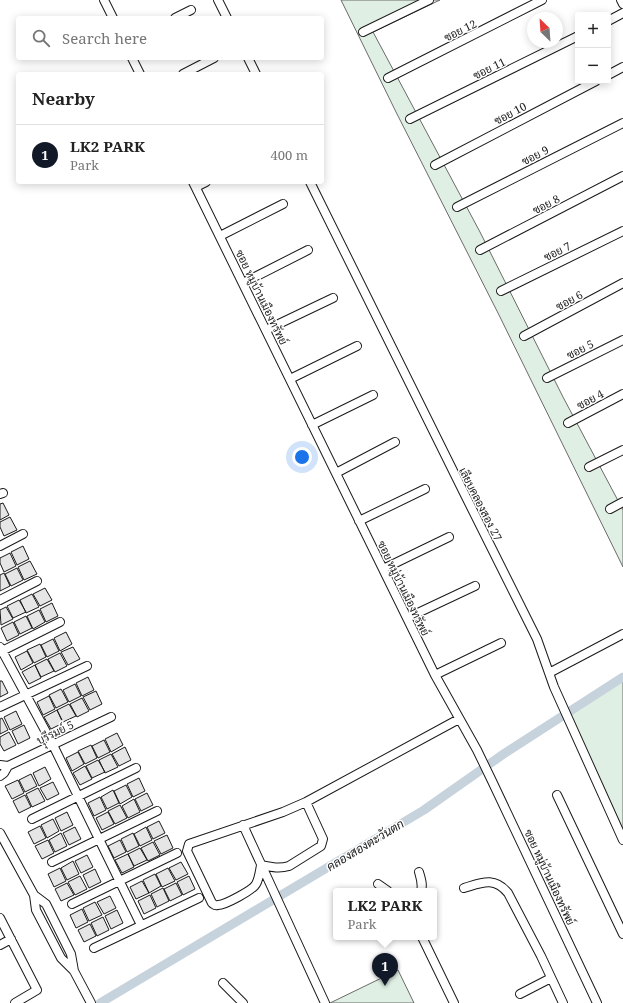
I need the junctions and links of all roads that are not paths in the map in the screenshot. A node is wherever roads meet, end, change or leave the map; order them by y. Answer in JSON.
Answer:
{"nodes":[{"id":1,"x":104,"y":0,"type":"edge"},
{"id":2,"x":218,"y":0,"type":"edge"},
{"id":3,"x":429,"y":0,"type":"edge"},
{"id":4,"x":542,"y":0,"type":"edge"},
{"id":5,"x":621,"y":0,"type":"edge"},
{"id":6,"x":623,"y":4,"type":"edge"},
{"id":7,"x":191,"y":10,"type":"dead end"},
{"id":8,"x":623,"y":13,"type":"edge"},
{"id":9,"x":112,"y":16,"type":"edge"},
{"id":10,"x":179,"y":16,"type":"edge"},
{"id":11,"x":227,"y":16,"type":"edge"},
{"id":12,"x":611,"y":19,"type":"edge"},
{"id":13,"x":363,"y":32,"type":"dead end"},
{"id":14,"x":575,"y":37,"type":"edge"},
{"id":15,"x":133,"y":60,"type":"edge"},
{"id":16,"x":210,"y":60,"type":"edge"},
{"id":17,"x":249,"y":60,"type":"edge"},
{"id":18,"x":623,"y":67,"type":"edge"},
{"id":19,"x":139,"y":72,"type":"edge"},
{"id":20,"x":187,"y":72,"type":"edge"},
{"id":21,"x":255,"y":72,"type":"edge"},
{"id":22,"x":611,"y":73,"type":"edge"},
{"id":23,"x":388,"y":78,"type":"dead end"},
{"id":24,"x":590,"y":84,"type":"edge"},
{"id":25,"x":410,"y":119,"type":"dead end"},
{"id":26,"x":623,"y":122,"type":"edge"},
{"id":27,"x":435,"y":165,"type":"dead end"},
{"id":28,"x":623,"y":176,"type":"edge"},
{"id":29,"x":311,"y":184,"type":"edge"},
{"id":30,"x":195,"y":185,"type":"edge"},
{"id":31,"x":283,"y":204,"type":"dead end"},
{"id":32,"x":457,"y":207,"type":"dead end"},
{"id":33,"x":623,"y":231,"type":"edge"},
{"id":34,"x":220,"y":236,"type":"junction"},
{"id":35,"x":308,"y":250,"type":"dead end"},
{"id":36,"x":480,"y":250,"type":"dead end"},
{"id":37,"x":243,"y":283,"type":"junction"},
{"id":38,"x":623,"y":283,"type":"edge"},
{"id":39,"x":501,"y":291,"type":"dead end"},
{"id":40,"x":333,"y":298,"type":"dead end"},
{"id":41,"x":266,"y":330,"type":"junction"},
{"id":42,"x":524,"y":336,"type":"dead end"},
{"id":43,"x":623,"y":340,"type":"edge"},
{"id":44,"x":358,"y":346,"type":"dead end"},
{"id":45,"x":547,"y":378,"type":"dead end"},
{"id":46,"x":290,"y":379,"type":"junction"},
{"id":47,"x":623,"y":394,"type":"edge"},
{"id":48,"x":373,"y":395,"type":"dead end"},
{"id":49,"x":568,"y":423,"type":"dead end"},
{"id":50,"x":312,"y":424,"type":"junction"},
{"id":51,"x":395,"y":442,"type":"dead end"},
{"id":52,"x":623,"y":450,"type":"edge"},
{"id":53,"x":589,"y":467,"type":"dead end"},
{"id":54,"x":336,"y":473,"type":"junction"},
{"id":55,"x":425,"y":488,"type":"dead end"},
{"id":56,"x":623,"y":502,"type":"edge"},
{"id":57,"x":610,"y":509,"type":"dead end"},
{"id":58,"x":359,"y":521,"type":"junction"},
{"id":59,"x":23,"y":534,"type":"dead end"},
{"id":60,"x":449,"y":537,"type":"dead end"},
{"id":61,"x":0,"y":546,"type":"edge"},
{"id":62,"x":382,"y":569,"type":"junction"},
{"id":63,"x":37,"y":581,"type":"dead end"},
{"id":64,"x":474,"y":586,"type":"dead end"},
{"id":65,"x":0,"y":600,"type":"edge"},
{"id":66,"x":407,"y":618,"type":"junction"},
{"id":67,"x":60,"y":622,"type":"dead end"},
{"id":68,"x":623,"y":634,"type":"edge"},
{"id":69,"x":501,"y":642,"type":"dead end"},
{"id":70,"x":1,"y":650,"type":"edge"},
{"id":71,"x":87,"y":666,"type":"dead end"},
{"id":72,"x":549,"y":673,"type":"junction"},
{"id":73,"x":435,"y":676,"type":"junction"},
{"id":74,"x":26,"y":694,"type":"junction"},
{"id":75,"x":0,"y":707,"type":"edge"},
{"id":76,"x":111,"y":717,"type":"dead end"},
{"id":77,"x":459,"y":719,"type":"junction"},
{"id":78,"x":53,"y":745,"type":"junction"},
{"id":79,"x":4,"y":766,"type":"edge"},
{"id":80,"x":136,"y":768,"type":"dead end"},
{"id":81,"x":0,"y":776,"type":"edge"},
{"id":82,"x":557,"y":795,"type":"dead end"},
{"id":83,"x":78,"y":796,"type":"junction"},
{"id":84,"x":306,"y":802,"type":"junction"},
{"id":85,"x":157,"y":811,"type":"dead end"},
{"id":86,"x":32,"y":819,"type":"dead end"},
{"id":87,"x":243,"y":825,"type":"junction"},
{"id":88,"x":0,"y":833,"type":"edge"},
{"id":89,"x":99,"y":839,"type":"junction"},
{"id":90,"x":623,"y":840,"type":"edge"},
{"id":91,"x":177,"y":853,"type":"dead end"},
{"id":92,"x":52,"y":862,"type":"dead end"},
{"id":93,"x":263,"y":869,"type":"junction"},
{"id":94,"x":419,"y":872,"type":"dead end"},
{"id":95,"x":120,"y":881,"type":"junction"},
{"id":96,"x":378,"y":884,"type":"dead end"},
{"id":97,"x":384,"y":888,"type":"edge"},
{"id":98,"x":421,"y":888,"type":"edge"},
{"id":99,"x":464,"y":888,"type":"dead end"},
{"id":100,"x":34,"y":895,"type":"junction"},
{"id":101,"x":199,"y":898,"type":"dead end"},
{"id":102,"x":72,"y":904,"type":"dead end"},
{"id":103,"x":0,"y":918,"type":"edge"},
{"id":104,"x":141,"y":925,"type":"junction"},
{"id":105,"x":623,"y":934,"type":"edge"},
{"id":106,"x":11,"y":939,"type":"junction"},
{"id":107,"x":423,"y":940,"type":"edge"},
{"id":108,"x":0,"y":945,"type":"edge"},
{"id":109,"x":94,"y":948,"type":"dead end"},
{"id":110,"x":74,"y":971,"type":"junction"},
{"id":111,"x":551,"y":978,"type":"junction"},
{"id":112,"x":222,"y":983,"type":"dead end"},
{"id":113,"x":520,"y":994,"type":"dead end"},
{"id":114,"x":15,"y":1003,"type":"edge"},
{"id":115,"x":91,"y":1003,"type":"edge"},
{"id":116,"x":243,"y":1003,"type":"edge"},
{"id":117,"x":325,"y":1003,"type":"edge"},
{"id":118,"x":454,"y":1003,"type":"edge"},
{"id":119,"x":563,"y":1003,"type":"edge"},
{"id":120,"x":597,"y":1003,"type":"edge"}],
"edges":[{"from":1,"to":9,"type":"street"},
{"from":2,"to":11,"type":"street"},
{"from":3,"to":13,"type":"street"},
{"from":4,"to":23,"type":"street","name":"ซอย 12"},
{"from":5,"to":6,"type":"street"},
{"from":7,"to":10,"type":"street"},
{"from":8,"to":12,"type":"street"},
{"from":14,"to":25,"type":"street","name":"ซอย 11"},
{"from":15,"to":19,"type":"street"},
{"from":16,"to":20,"type":"street"},
{"from":17,"to":21,"type":"street"},
{"from":18,"to":22,"type":"street"},
{"from":24,"to":27,"type":"street","name":"ซอย 10"},
{"from":26,"to":32,"type":"street","name":"ซอย 9"},
{"from":28,"to":36,"type":"street","name":"ซอย 8"},
{"from":29,"to":72,"type":"street","name":"เลียบคลองสอง 27"},
{"from":30,"to":34,"type":"street","name":"ซอย หมู่บ้านเมืองทรัพย์"},
{"from":31,"to":34,"type":"street"},
{"from":33,"to":39,"type":"street","name":"ซอย 7"},
{"from":34,"to":37,"type":"street","name":"ซอย หมู่บ้านเมืองทรัพย์"},
{"from":35,"to":37,"type":"street"},
{"from":37,"to":41,"type":"street","name":"ซอย หมู่บ้านเมืองทรัพย์"},
{"from":38,"to":42,"type":"street","name":"ซอย 6"},
{"from":40,"to":41,"type":"street"},
{"from":41,"to":46,"type":"street","name":"ซอย หมู่บ้านเมืองทรัพย์"},
{"from":43,"to":45,"type":"street","name":"ซอย 5"},
{"from":44,"to":46,"type":"street"},
{"from":46,"to":50,"type":"street","name":"ซอย หมู่บ้านเมืองทรัพย์"},
{"from":47,"to":49,"type":"street","name":"ซอย 4"},
{"from":48,"to":50,"type":"street"},
{"from":50,"to":54,"type":"street","name":"ซอย หมู่บ้านเมืองทรัพย์"},
{"from":51,"to":54,"type":"street"},
{"from":52,"to":53,"type":"street"},
{"from":54,"to":58,"type":"street","name":"ซอย หมู่บ้านเมืองทรัพย์"},
{"from":55,"to":58,"type":"street"},
{"from":56,"to":57,"type":"street"},
{"from":58,"to":62,"type":"street","name":"ซอย หมู่บ้านเมืองทรัพย์"},
{"from":59,"to":61,"type":"street"},
{"from":60,"to":62,"type":"street"},
{"from":62,"to":66,"type":"street","name":"ซอย หมู่บ้านเมืองทรัพย์"},
{"from":63,"to":65,"type":"street"},
{"from":64,"to":66,"type":"street"},
{"from":66,"to":73,"type":"street","name":"ซอย หมู่บ้านเมืองทรัพย์"},
{"from":67,"to":70,"type":"street"},
{"from":68,"to":72,"type":"street"},
{"from":69,"to":73,"type":"street"},
{"from":70,"to":74,"type":"street"},
{"from":71,"to":74,"type":"street"},
{"from":72,"to":90,"type":"street","name":"เลียบคลองสอง 27"},
{"from":73,"to":77,"type":"street","name":"ซอย หมู่บ้านเมืองทรัพย์"},
{"from":74,"to":75,"type":"street"},
{"from":74,"to":78,"type":"street"},
{"from":76,"to":78,"type":"street","name":"บุุรีรมย์ 5"},
{"from":77,"to":84,"type":"street"},
{"from":77,"to":120,"type":"street","name":"ซอย หมู่บ้านเมืองทรัพย์"},
{"from":78,"to":79,"type":"street","name":"บุุรีรมย์ 5"},
{"from":78,"to":83,"type":"street"},
{"from":79,"to":81,"type":"street","name":"บุุรีรมย์ 5"},
{"from":80,"to":83,"type":"street"},
{"from":82,"to":105,"type":"street"},
{"from":83,"to":86,"type":"street"},
{"from":83,"to":89,"type":"street"},
{"from":84,"to":87,"type":"street"},
{"from":84,"to":93,"type":"street"},
{"from":85,"to":89,"type":"street"},
{"from":87,"to":93,"type":"street"},
{"from":87,"to":93,"type":"street"},
{"from":88,"to":100,"type":"street"},
{"from":89,"to":92,"type":"street"},
{"from":89,"to":95,"type":"street"},
{"from":91,"to":95,"type":"street"},
{"from":93,"to":117,"type":"street"},
{"from":94,"to":98,"type":"street"},
{"from":95,"to":102,"type":"street"},
{"from":95,"to":104,"type":"street"},
{"from":96,"to":97,"type":"street"},
{"from":99,"to":111,"type":"street"},
{"from":100,"to":110,"type":"street"},
{"from":100,"to":110,"type":"street"},
{"from":101,"to":104,"type":"street"},
{"from":103,"to":106,"type":"street"},
{"from":104,"to":109,"type":"street"},
{"from":106,"to":108,"type":"street"},
{"from":106,"to":114,"type":"street"},
{"from":107,"to":118,"type":"street"},
{"from":110,"to":115,"type":"street"},
{"from":111,"to":113,"type":"street"},
{"from":111,"to":119,"type":"street"},
{"from":112,"to":116,"type":"street"}]}
